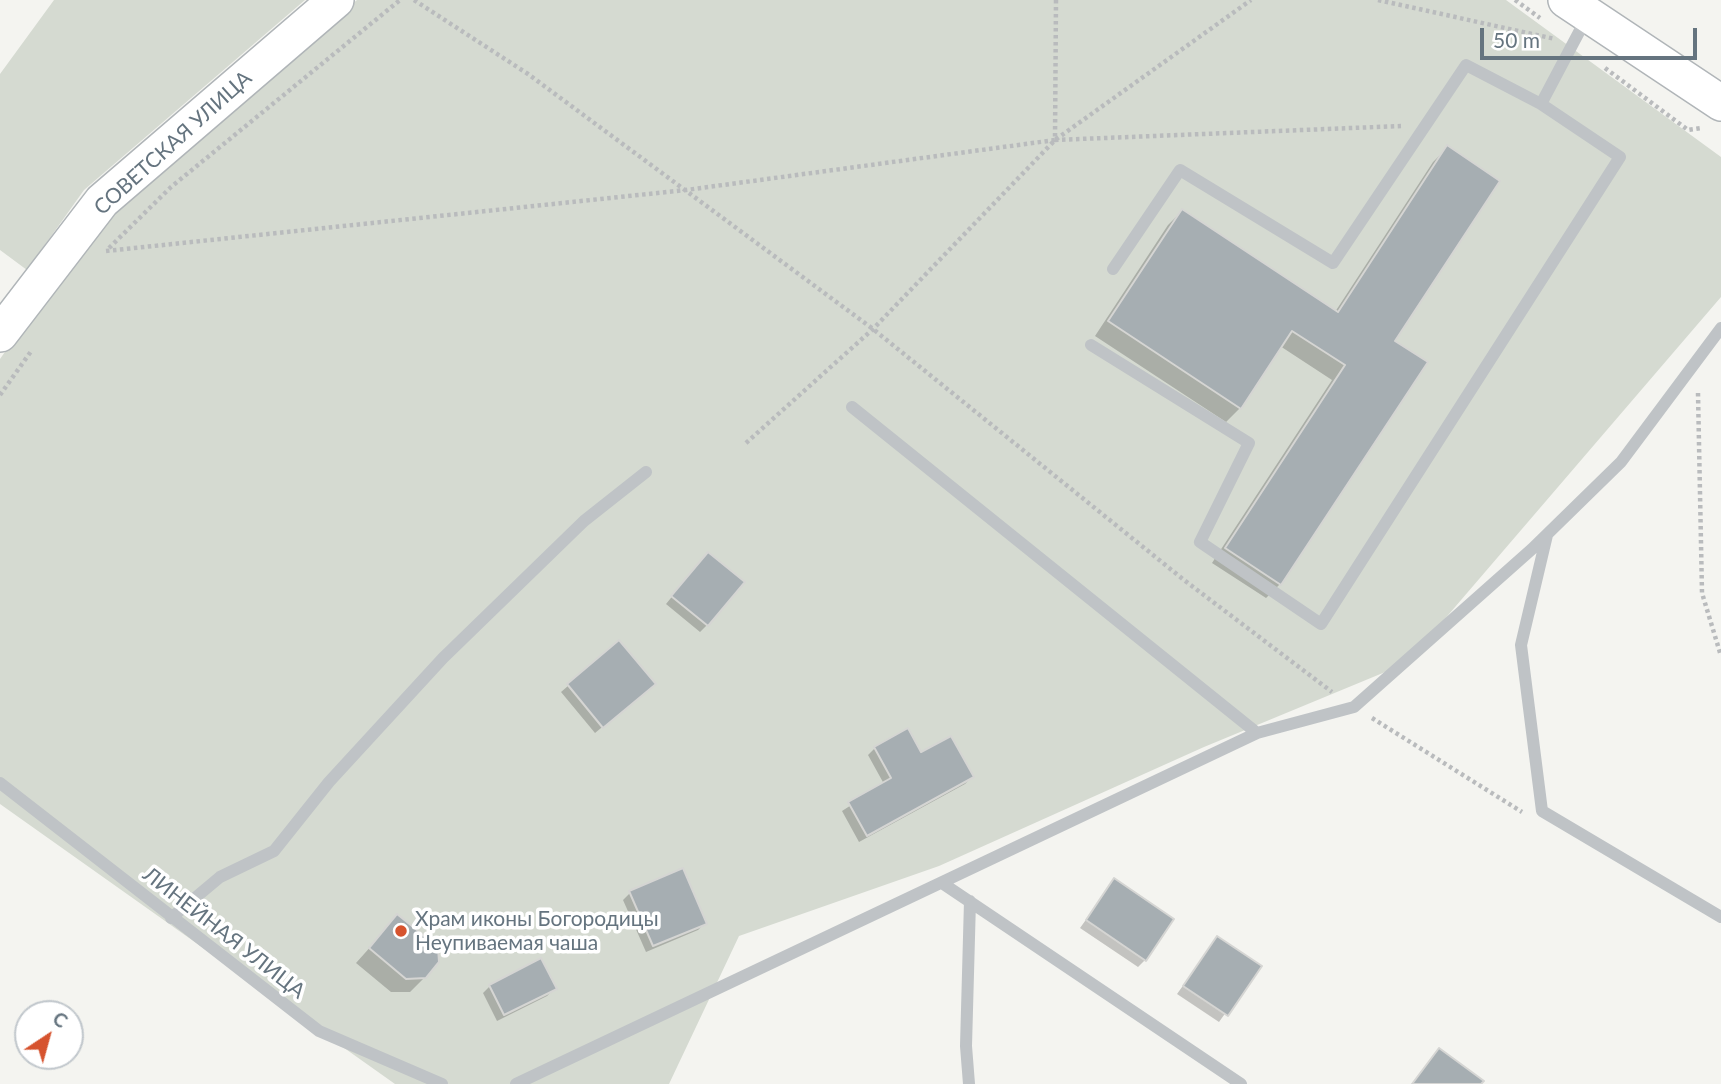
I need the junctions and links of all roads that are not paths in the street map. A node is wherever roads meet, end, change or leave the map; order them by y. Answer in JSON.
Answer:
{"nodes":[{"id":1,"x":336,"y":0,"type":"edge"},
{"id":2,"x":1576,"y":20,"type":"edge"},
{"id":3,"x":1721,"y":103,"type":"edge"},
{"id":4,"x":1541,"y":104,"type":"junction"},
{"id":5,"x":1113,"y":269,"type":"dead end"},
{"id":6,"x":1721,"y":328,"type":"edge"},
{"id":7,"x":0,"y":334,"type":"edge"},
{"id":8,"x":1091,"y":345,"type":"dead end"},
{"id":9,"x":852,"y":407,"type":"dead end"},
{"id":10,"x":646,"y":472,"type":"dead end"},
{"id":11,"x":1547,"y":535,"type":"junction"},
{"id":12,"x":1257,"y":733,"type":"junction"},
{"id":13,"x":0,"y":783,"type":"edge"},
{"id":14,"x":942,"y":883,"type":"junction"},
{"id":15,"x":970,"y":901,"type":"junction"},
{"id":16,"x":1721,"y":917,"type":"edge"},
{"id":17,"x":171,"y":918,"type":"junction"},
{"id":18,"x":442,"y":1084,"type":"edge"},
{"id":19,"x":516,"y":1084,"type":"edge"},
{"id":20,"x":969,"y":1084,"type":"edge"},
{"id":21,"x":1241,"y":1084,"type":"edge"}],
"edges":[{"from":1,"to":7,"type":"main road","name":"СОВЕТСКАЯ УЛИЦА"},
{"from":2,"to":3,"type":"main road"},
{"from":2,"to":4,"type":"lane"},
{"from":4,"to":5,"type":"lane"},
{"from":4,"to":8,"type":"lane"},
{"from":6,"to":11,"type":"lane"},
{"from":9,"to":12,"type":"lane"},
{"from":10,"to":17,"type":"lane"},
{"from":11,"to":12,"type":"lane"},
{"from":11,"to":16,"type":"lane"},
{"from":12,"to":14,"type":"lane"},
{"from":13,"to":17,"type":"lane","name":"ЛИНЕЙНАЯ УЛИЦА"},
{"from":14,"to":15,"type":"lane"},
{"from":14,"to":19,"type":"lane"},
{"from":15,"to":20,"type":"lane"},
{"from":15,"to":21,"type":"lane"},
{"from":17,"to":18,"type":"lane","name":"ЛИНЕЙНАЯ УЛИЦА"}]}
